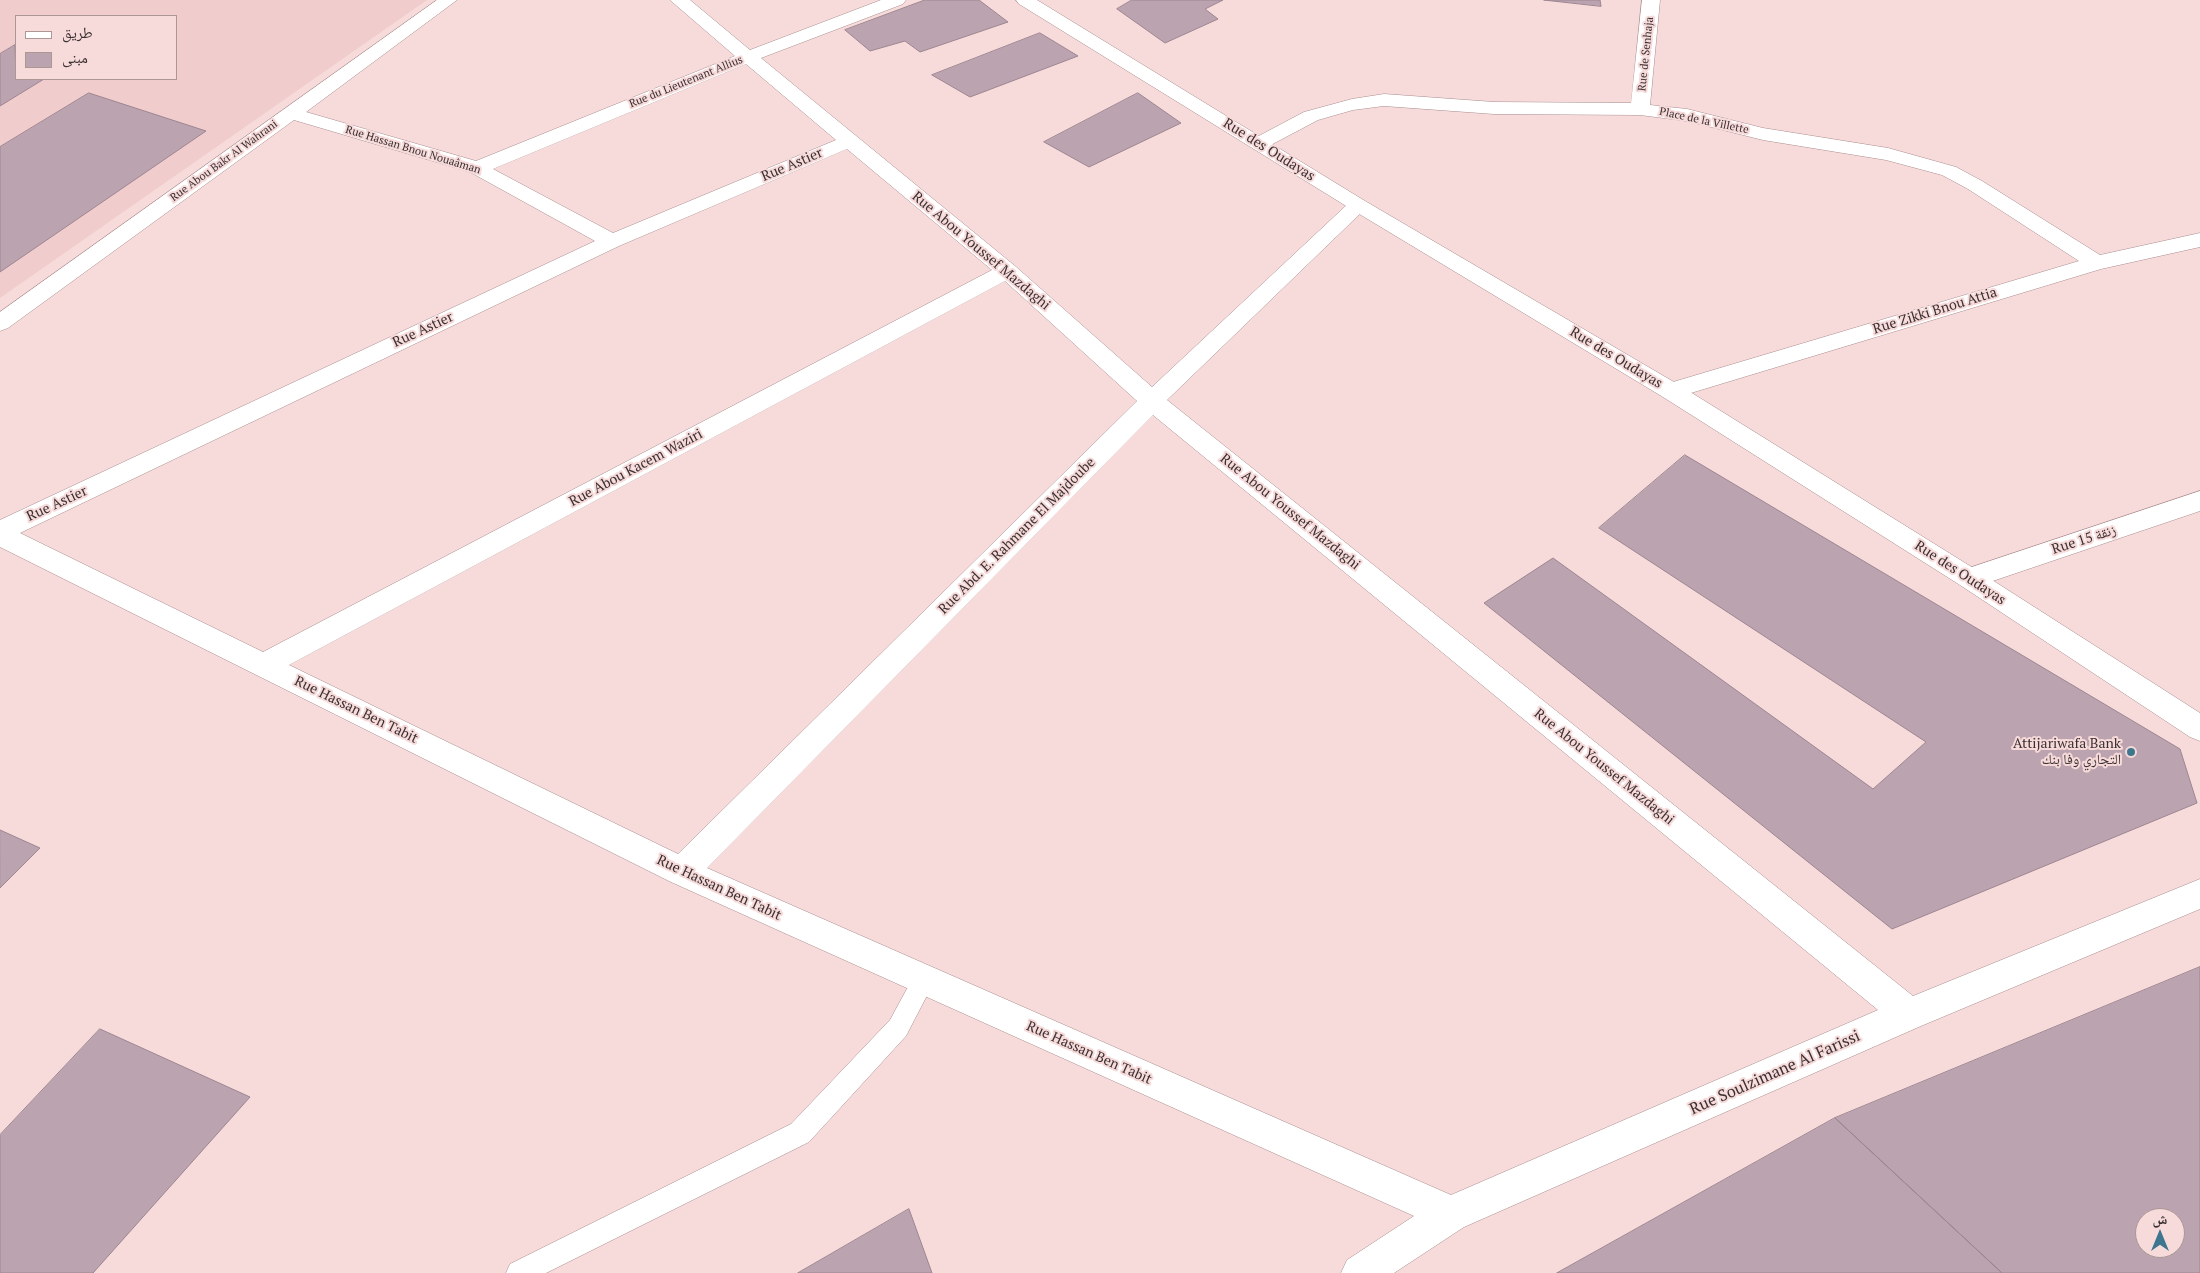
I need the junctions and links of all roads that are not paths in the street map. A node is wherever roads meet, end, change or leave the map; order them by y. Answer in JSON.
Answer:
{"nodes":[{"id":1,"x":448,"y":0,"type":"edge"},
{"id":2,"x":679,"y":0,"type":"edge"},
{"id":3,"x":897,"y":0,"type":"edge"},
{"id":4,"x":1025,"y":0,"type":"edge"},
{"id":5,"x":1651,"y":0,"type":"edge"},
{"id":6,"x":748,"y":57,"type":"junction"},
{"id":7,"x":1640,"y":109,"type":"junction"},
{"id":8,"x":289,"y":113,"type":"junction"},
{"id":9,"x":850,"y":141,"type":"junction"},
{"id":10,"x":1260,"y":143,"type":"junction"},
{"id":11,"x":476,"y":168,"type":"junction"},
{"id":12,"x":1358,"y":206,"type":"junction"},
{"id":13,"x":612,"y":240,"type":"junction"},
{"id":14,"x":2200,"y":240,"type":"edge"},
{"id":15,"x":2097,"y":262,"type":"junction"},
{"id":16,"x":1008,"y":271,"type":"junction"},
{"id":17,"x":0,"y":323,"type":"edge"},
{"id":18,"x":1671,"y":390,"type":"junction"},
{"id":19,"x":1152,"y":401,"type":"junction"},
{"id":20,"x":2200,"y":501,"type":"edge"},
{"id":21,"x":0,"y":531,"type":"edge"},
{"id":22,"x":0,"y":535,"type":"edge"},
{"id":23,"x":1969,"y":578,"type":"junction"},
{"id":24,"x":264,"y":664,"type":"junction"},
{"id":25,"x":2200,"y":728,"type":"edge"},
{"id":26,"x":682,"y":872,"type":"junction"},
{"id":27,"x":2200,"y":894,"type":"edge"},
{"id":28,"x":924,"y":980,"type":"junction"},
{"id":29,"x":1910,"y":1014,"type":"junction"},
{"id":30,"x":1451,"y":1214,"type":"junction"},
{"id":31,"x":519,"y":1273,"type":"edge"},
{"id":32,"x":1360,"y":1273,"type":"edge"}],
"edges":[{"from":1,"to":8,"type":"street","name":"Rue Abou Bakr Al Wahrani"},
{"from":2,"to":6,"type":"street","name":"Rue Abou Youssef Mazdaghi"},
{"from":3,"to":6,"type":"street","name":"Rue du Lieutenant Allius"},
{"from":4,"to":10,"type":"street","name":"Rue des Oudayas"},
{"from":5,"to":7,"type":"street","name":"Rue de Senhaja"},
{"from":6,"to":9,"type":"street","name":"Rue Abou Youssef Mazdaghi"},
{"from":6,"to":11,"type":"street","name":"Rue du Lieutenant Allius"},
{"from":7,"to":10,"type":"street","name":"Place de la Villette"},
{"from":7,"to":15,"type":"street","name":"Place de la Villette"},
{"from":8,"to":11,"type":"street","name":"Rue Hassan Bnou Nouaâman"},
{"from":8,"to":17,"type":"street","name":"Rue Abou Bakr Al Wahrani"},
{"from":9,"to":13,"type":"street","name":"Rue Astier"},
{"from":9,"to":16,"type":"street","name":"Rue Abou Youssef Mazdaghi"},
{"from":10,"to":12,"type":"street","name":"Rue des Oudayas"},
{"from":11,"to":13,"type":"street","name":"Rue Hassan Bnou Nouaâman"},
{"from":12,"to":18,"type":"street","name":"Rue des Oudayas"},
{"from":12,"to":19,"type":"street","name":"Rue Abd. E. Rahmane El Majdoube"},
{"from":13,"to":21,"type":"street","name":"Rue Astier"},
{"from":14,"to":15,"type":"street","name":"Rue Zikki Bnou Attia"},
{"from":15,"to":18,"type":"street","name":"Rue Zikki Bnou Attia"},
{"from":16,"to":19,"type":"street","name":"Rue Abou Youssef Mazdaghi"},
{"from":16,"to":24,"type":"street","name":"Rue Abou Kacem Waziri"},
{"from":18,"to":23,"type":"street","name":"Rue des Oudayas"},
{"from":19,"to":26,"type":"street","name":"Rue Abd. E. Rahmane El Majdoube"},
{"from":19,"to":29,"type":"street","name":"Rue Abou Youssef Mazdaghi"},
{"from":20,"to":23,"type":"street","name":"Rue 15 زنقة"},
{"from":22,"to":24,"type":"street","name":"Rue Hassan Ben Tabit"},
{"from":23,"to":25,"type":"street","name":"Rue des Oudayas"},
{"from":24,"to":26,"type":"street","name":"Rue Hassan Ben Tabit"},
{"from":26,"to":28,"type":"street","name":"Rue Hassan Ben Tabit"},
{"from":27,"to":29,"type":"street","name":"Rue Soulzimane Al Farissi"},
{"from":28,"to":30,"type":"street","name":"Rue Hassan Ben Tabit"},
{"from":28,"to":31,"type":"lane"},
{"from":29,"to":30,"type":"street","name":"Rue Soulzimane Al Farissi"},
{"from":30,"to":32,"type":"street","name":"Rue Soulzimane Al Farissi"}]}
